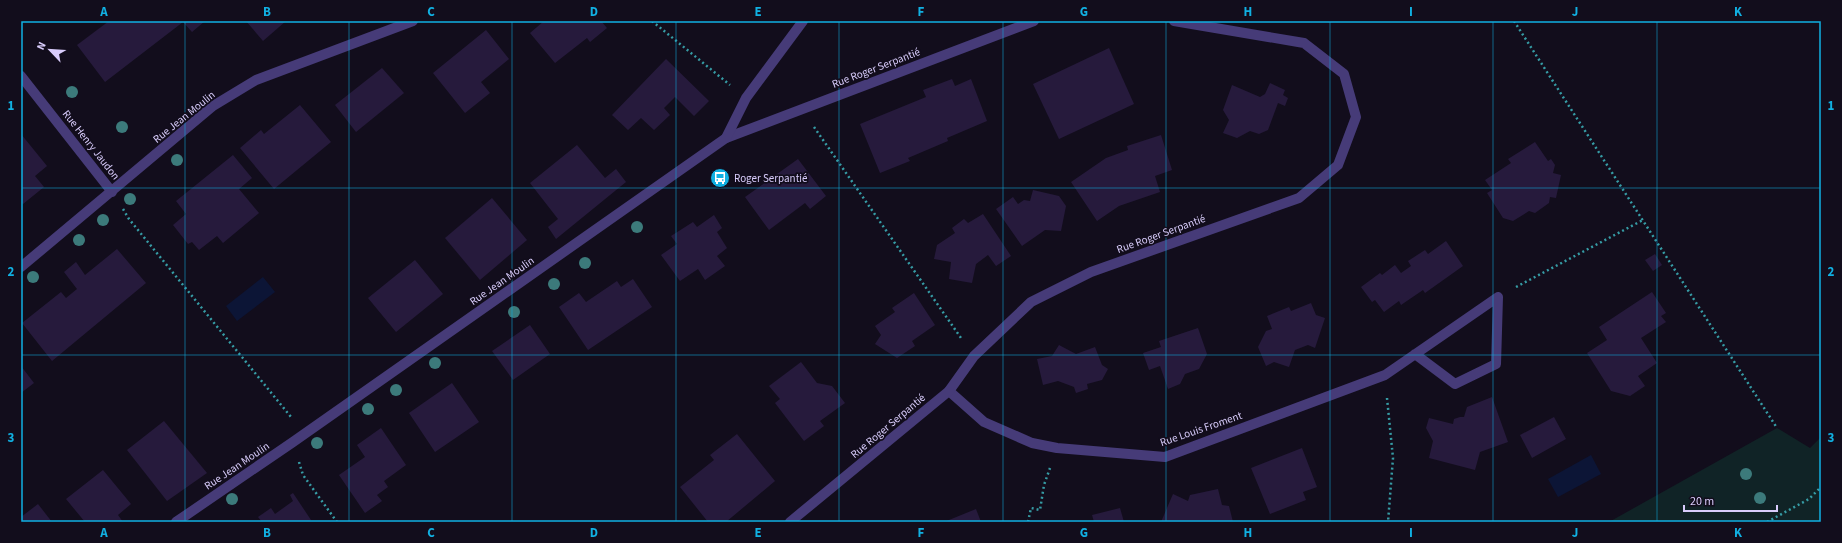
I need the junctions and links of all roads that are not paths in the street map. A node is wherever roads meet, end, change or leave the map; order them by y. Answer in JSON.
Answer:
{"nodes":[{"id":1,"x":413,"y":21,"type":"edge"},
{"id":2,"x":803,"y":21,"type":"edge"},
{"id":3,"x":1034,"y":21,"type":"edge"},
{"id":4,"x":1174,"y":21,"type":"edge"},
{"id":5,"x":21,"y":76,"type":"edge"},
{"id":6,"x":726,"y":138,"type":"junction"},
{"id":7,"x":112,"y":192,"type":"junction"},
{"id":8,"x":21,"y":267,"type":"edge"},
{"id":9,"x":1415,"y":354,"type":"junction"},
{"id":10,"x":949,"y":391,"type":"junction"},
{"id":11,"x":176,"y":522,"type":"edge"},
{"id":12,"x":790,"y":522,"type":"edge"}],
"edges":[{"from":1,"to":7,"type":"street","name":"Rue Jean Moulin"},
{"from":2,"to":6,"type":"street","name":"Rue Jean Moulin"},
{"from":3,"to":6,"type":"street","name":"Rue Roger Serpantié"},
{"from":4,"to":10,"type":"street","name":"Rue Roger Serpantié"},
{"from":5,"to":7,"type":"street","name":"Rue Henry Jaudon"},
{"from":6,"to":11,"type":"street","name":"Rue Jean Moulin"},
{"from":7,"to":8,"type":"street","name":"Rue Henry Jaudon"},
{"from":9,"to":9,"type":"street","name":"Rue Louis Froment"},
{"from":9,"to":10,"type":"street","name":"Rue Louis Froment"},
{"from":10,"to":12,"type":"street","name":"Rue Roger Serpantié"}]}
